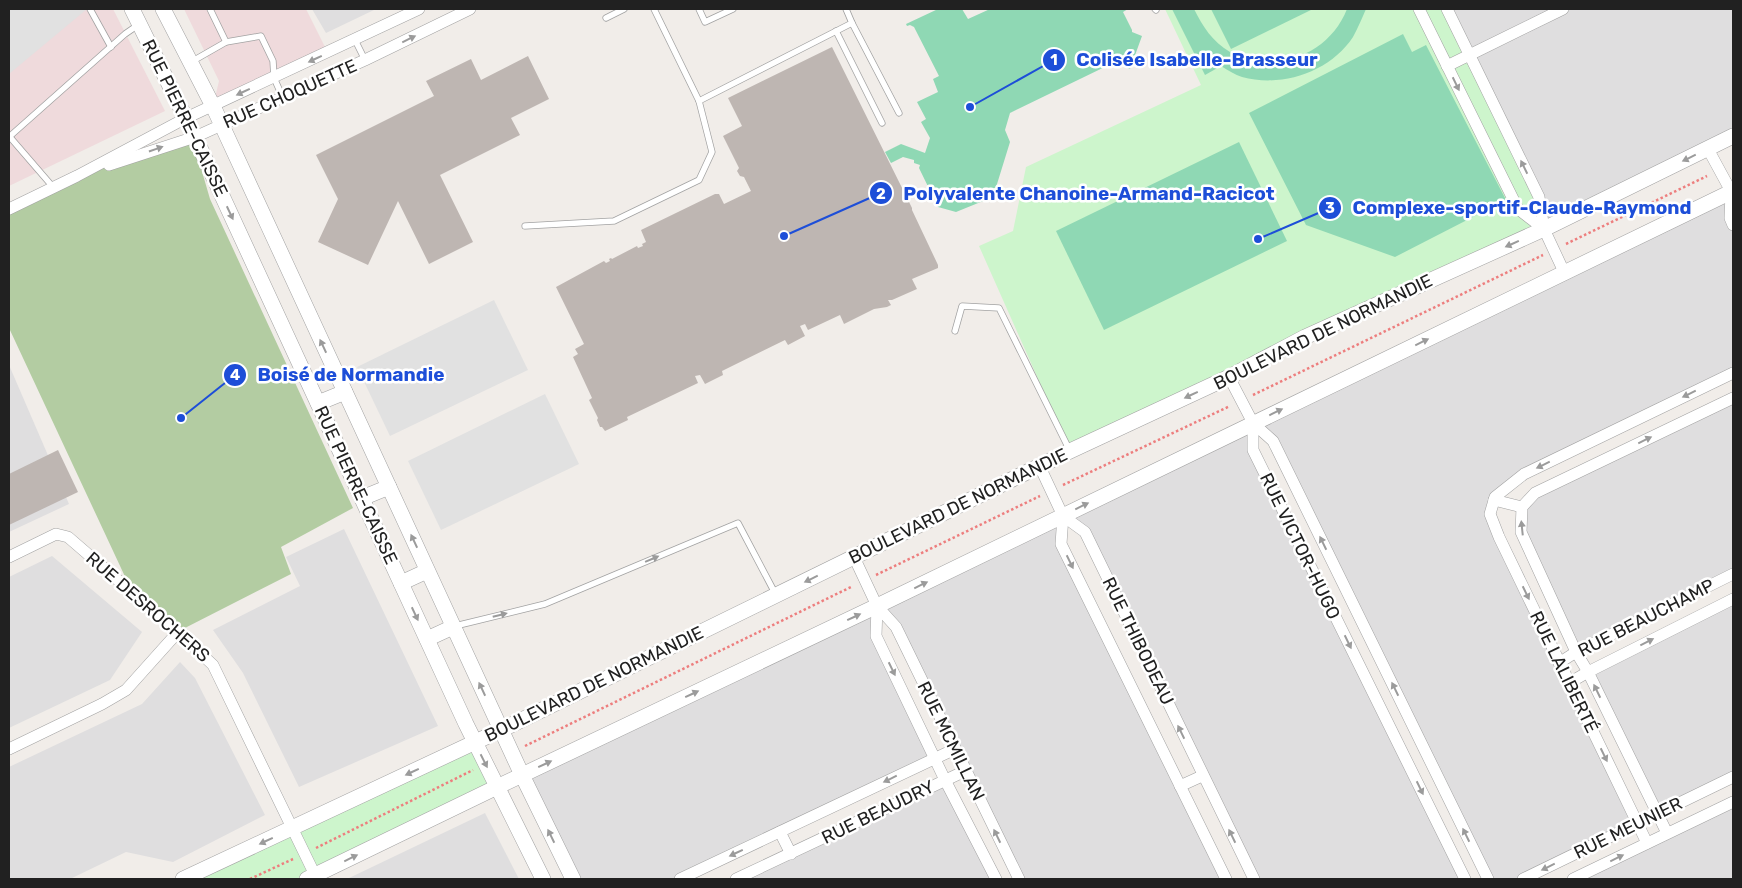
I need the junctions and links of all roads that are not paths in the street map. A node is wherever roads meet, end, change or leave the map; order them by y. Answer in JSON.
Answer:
{"nodes":[{"id":1,"x":90,"y":9,"type":"edge"},
{"id":2,"x":132,"y":9,"type":"edge"},
{"id":3,"x":163,"y":9,"type":"edge"},
{"id":4,"x":210,"y":9,"type":"edge"},
{"id":5,"x":419,"y":9,"type":"edge"},
{"id":6,"x":470,"y":9,"type":"edge"},
{"id":7,"x":624,"y":9,"type":"edge"},
{"id":8,"x":654,"y":9,"type":"edge"},
{"id":9,"x":698,"y":9,"type":"edge"},
{"id":10,"x":733,"y":9,"type":"edge"},
{"id":11,"x":846,"y":9,"type":"edge"},
{"id":12,"x":1419,"y":9,"type":"edge"},
{"id":13,"x":1447,"y":9,"type":"edge"},
{"id":14,"x":1563,"y":9,"type":"edge"},
{"id":15,"x":606,"y":18,"type":"dead end"},
{"id":16,"x":852,"y":23,"type":"junction"},
{"id":17,"x":140,"y":24,"type":"junction"},
{"id":18,"x":836,"y":31,"type":"junction"},
{"id":19,"x":355,"y":40,"type":"junction"},
{"id":20,"x":226,"y":42,"type":"junction"},
{"id":21,"x":111,"y":47,"type":"junction"},
{"id":22,"x":1469,"y":55,"type":"junction"},
{"id":23,"x":365,"y":60,"type":"junction"},
{"id":24,"x":190,"y":62,"type":"junction"},
{"id":25,"x":1447,"y":66,"type":"junction"},
{"id":26,"x":274,"y":78,"type":"junction"},
{"id":27,"x":283,"y":98,"type":"junction"},
{"id":28,"x":699,"y":101,"type":"junction"},
{"id":29,"x":213,"y":106,"type":"junction"},
{"id":30,"x":899,"y":113,"type":"dead end"},
{"id":31,"x":186,"y":118,"type":"junction"},
{"id":32,"x":882,"y":123,"type":"dead end"},
{"id":33,"x":221,"y":124,"type":"junction"},
{"id":34,"x":9,"y":136,"type":"edge"},
{"id":35,"x":195,"y":136,"type":"junction"},
{"id":36,"x":1733,"y":136,"type":"edge"},
{"id":37,"x":1708,"y":149,"type":"junction"},
{"id":38,"x":77,"y":176,"type":"junction"},
{"id":39,"x":54,"y":187,"type":"junction"},
{"id":40,"x":1732,"y":193,"type":"edge"},
{"id":41,"x":9,"y":209,"type":"edge"},
{"id":42,"x":1733,"y":225,"type":"edge"},
{"id":43,"x":525,"y":226,"type":"dead end"},
{"id":44,"x":1544,"y":229,"type":"junction"},
{"id":45,"x":1565,"y":274,"type":"junction"},
{"id":46,"x":955,"y":332,"type":"dead end"},
{"id":47,"x":1733,"y":373,"type":"edge"},
{"id":48,"x":1229,"y":377,"type":"junction"},
{"id":49,"x":345,"y":392,"type":"junction"},
{"id":50,"x":1733,"y":398,"type":"edge"},
{"id":51,"x":318,"y":403,"type":"junction"},
{"id":52,"x":1253,"y":423,"type":"junction"},
{"id":53,"x":1070,"y":451,"type":"junction"},
{"id":54,"x":1040,"y":467,"type":"junction"},
{"id":55,"x":389,"y":487,"type":"junction"},
{"id":56,"x":362,"y":498,"type":"junction"},
{"id":57,"x":1494,"y":500,"type":"junction"},
{"id":58,"x":1522,"y":507,"type":"junction"},
{"id":59,"x":1063,"y":516,"type":"junction"},
{"id":60,"x":9,"y":557,"type":"edge"},
{"id":61,"x":854,"y":557,"type":"junction"},
{"id":62,"x":428,"y":571,"type":"junction"},
{"id":63,"x":1733,"y":574,"type":"edge"},
{"id":64,"x":401,"y":582,"type":"junction"},
{"id":65,"x":776,"y":596,"type":"junction"},
{"id":66,"x":1733,"y":599,"type":"edge"},
{"id":67,"x":877,"y":606,"type":"junction"},
{"id":68,"x":453,"y":627,"type":"junction"},
{"id":69,"x":178,"y":632,"type":"junction"},
{"id":70,"x":427,"y":639,"type":"junction"},
{"id":71,"x":1576,"y":652,"type":"junction"},
{"id":72,"x":1379,"y":657,"type":"junction"},
{"id":73,"x":1559,"y":663,"type":"junction"},
{"id":74,"x":1360,"y":667,"type":"junction"},
{"id":75,"x":1588,"y":672,"type":"junction"},
{"id":76,"x":1568,"y":683,"type":"junction"},
{"id":77,"x":501,"y":730,"type":"junction"},
{"id":78,"x":474,"y":742,"type":"junction"},
{"id":79,"x":955,"y":748,"type":"junction"},
{"id":80,"x":9,"y":749,"type":"edge"},
{"id":81,"x":934,"y":758,"type":"junction"},
{"id":82,"x":965,"y":771,"type":"junction"},
{"id":83,"x":522,"y":775,"type":"junction"},
{"id":84,"x":1202,"y":776,"type":"junction"},
{"id":85,"x":1733,"y":777,"type":"edge"},
{"id":86,"x":945,"y":780,"type":"junction"},
{"id":87,"x":1180,"y":786,"type":"junction"},
{"id":88,"x":497,"y":787,"type":"junction"},
{"id":89,"x":1733,"y":802,"type":"edge"},
{"id":90,"x":1658,"y":813,"type":"junction"},
{"id":91,"x":1638,"y":822,"type":"junction"},
{"id":92,"x":292,"y":829,"type":"junction"},
{"id":93,"x":780,"y":832,"type":"junction"},
{"id":94,"x":1667,"y":833,"type":"junction"},
{"id":95,"x":1647,"y":843,"type":"junction"},
{"id":96,"x":791,"y":854,"type":"junction"},
{"id":97,"x":311,"y":877,"type":"edge"},
{"id":98,"x":184,"y":879,"type":"edge"},
{"id":99,"x":543,"y":879,"type":"edge"},
{"id":100,"x":573,"y":879,"type":"edge"},
{"id":101,"x":680,"y":879,"type":"edge"},
{"id":102,"x":736,"y":879,"type":"edge"},
{"id":103,"x":996,"y":879,"type":"edge"},
{"id":104,"x":1019,"y":879,"type":"edge"},
{"id":105,"x":1226,"y":879,"type":"edge"},
{"id":106,"x":1254,"y":879,"type":"edge"},
{"id":107,"x":1465,"y":879,"type":"edge"},
{"id":108,"x":1488,"y":879,"type":"edge"},
{"id":109,"x":1523,"y":879,"type":"edge"},
{"id":110,"x":1573,"y":879,"type":"edge"}],
"edges":[{"from":1,"to":21,"type":"lane"},
{"from":2,"to":17,"type":"street","name":"RUE PIERRE-CAISSE"},
{"from":3,"to":24,"type":"street","name":"RUE PIERRE-CAISSE"},
{"from":4,"to":20,"type":"lane"},
{"from":5,"to":19,"type":"street","name":"RUE CHOQUETTE"},
{"from":23,"to":6,"type":"street","name":"RUE CHOQUETTE","one_way":true},
{"from":7,"to":15,"type":"lane"},
{"from":8,"to":28,"type":"lane"},
{"from":9,"to":10,"type":"lane"},
{"from":11,"to":16,"type":"lane"},
{"from":12,"to":25,"type":"street"},
{"from":13,"to":22,"type":"street"},
{"from":14,"to":22,"type":"street"},
{"from":16,"to":18,"type":"lane"},
{"from":16,"to":30,"type":"lane"},
{"from":17,"to":21,"type":"lane"},
{"from":17,"to":31,"type":"street","name":"RUE PIERRE-CAISSE"},
{"from":18,"to":28,"type":"lane"},
{"from":18,"to":32,"type":"lane"},
{"from":19,"to":23,"type":"lane"},
{"from":19,"to":26,"type":"street","name":"RUE CHOQUETTE","one_way":true},
{"from":20,"to":24,"type":"lane"},
{"from":20,"to":26,"type":"lane"},
{"from":21,"to":34,"type":"lane"},
{"from":22,"to":25,"type":"street"},
{"from":44,"to":22,"type":"street","one_way":true},
{"from":23,"to":27,"type":"street","name":"RUE CHOQUETTE"},
{"from":24,"to":29,"type":"street","name":"RUE PIERRE-CAISSE"},
{"from":25,"to":44,"type":"street","one_way":true},
{"from":26,"to":27,"type":"lane"},
{"from":26,"to":29,"type":"street","name":"RUE CHOQUETTE","one_way":true},
{"from":27,"to":33,"type":"street","name":"RUE CHOQUETTE"},
{"from":28,"to":43,"type":"lane"},
{"from":29,"to":31,"type":"street","name":"RUE CHOQUETTE"},
{"from":29,"to":33,"type":"street","name":"RUE PIERRE-CAISSE"},
{"from":31,"to":35,"type":"street","name":"RUE PIERRE-CAISSE"},
{"from":31,"to":38,"type":"street","name":"RUE CHOQUETTE"},
{"from":33,"to":35,"type":"street","name":"RUE CHOQUETTE"},
{"from":49,"to":33,"type":"street","name":"RUE PIERRE-CAISSE","one_way":true},
{"from":34,"to":39,"type":"lane"},
{"from":38,"to":35,"type":"street","name":"RUE CHOQUETTE","one_way":true},
{"from":35,"to":51,"type":"street","name":"RUE PIERRE-CAISSE","one_way":true},
{"from":36,"to":37,"type":"street","name":"BOULEVARD DE NORMANDIE"},
{"from":37,"to":40,"type":"street"},
{"from":37,"to":44,"type":"street","name":"BOULEVARD DE NORMANDIE","one_way":true},
{"from":38,"to":39,"type":"street","name":"RUE CHOQUETTE"},
{"from":39,"to":41,"type":"street","name":"RUE CHOQUETTE"},
{"from":40,"to":42,"type":"street"},
{"from":40,"to":45,"type":"street"},
{"from":44,"to":45,"type":"street"},
{"from":44,"to":48,"type":"street","name":"BOULEVARD DE NORMANDIE","one_way":true},
{"from":52,"to":45,"type":"street","one_way":true},
{"from":46,"to":53,"type":"lane"},
{"from":47,"to":57,"type":"street","one_way":true},
{"from":48,"to":52,"type":"street","name":"RUE VICTOR-HUGO"},
{"from":48,"to":53,"type":"street","name":"BOULEVARD DE NORMANDIE","one_way":true},
{"from":49,"to":51,"type":"street"},
{"from":49,"to":55,"type":"street","name":"RUE PIERRE-CAISSE"},
{"from":58,"to":50,"type":"street","one_way":true},
{"from":51,"to":56,"type":"street","name":"RUE PIERRE-CAISSE"},
{"from":59,"to":52,"type":"street","one_way":true},
{"from":72,"to":52,"type":"street","name":"RUE VICTOR-HUGO","one_way":true},
{"from":52,"to":74,"type":"street","name":"RUE VICTOR-HUGO","one_way":true},
{"from":53,"to":54,"type":"street","name":"BOULEVARD DE NORMANDIE"},
{"from":54,"to":59,"type":"street","name":"RUE THIBODEAU"},
{"from":54,"to":61,"type":"street","name":"BOULEVARD DE NORMANDIE"},
{"from":55,"to":56,"type":"street"},
{"from":62,"to":55,"type":"street","name":"RUE PIERRE-CAISSE","one_way":true},
{"from":56,"to":64,"type":"street","name":"RUE PIERRE-CAISSE"},
{"from":57,"to":58,"type":"street"},
{"from":57,"to":73,"type":"street","name":"RUE LALIBERTÉ","one_way":true},
{"from":71,"to":58,"type":"street","name":"RUE LALIBERTÉ","one_way":true},
{"from":67,"to":59,"type":"street","one_way":true},
{"from":84,"to":59,"type":"street","name":"RUE THIBODEAU","one_way":true},
{"from":59,"to":87,"type":"street","name":"RUE THIBODEAU","one_way":true},
{"from":60,"to":69,"type":"street","name":"RUE DESROCHERS"},
{"from":61,"to":65,"type":"street","name":"BOULEVARD DE NORMANDIE","one_way":true},
{"from":61,"to":67,"type":"street","name":"RUE MCMILLAN"},
{"from":62,"to":64,"type":"street"},
{"from":62,"to":68,"type":"street","name":"RUE PIERRE-CAISSE"},
{"from":63,"to":71,"type":"street","name":"RUE BEAUCHAMP"},
{"from":64,"to":70,"type":"street","name":"RUE PIERRE-CAISSE","one_way":true},
{"from":68,"to":65,"type":"lane","one_way":true},
{"from":65,"to":77,"type":"street","name":"BOULEVARD DE NORMANDIE"},
{"from":75,"to":66,"type":"street","name":"RUE BEAUCHAMP","one_way":true},
{"from":67,"to":79,"type":"street","name":"RUE MCMILLAN"},
{"from":67,"to":81,"type":"street","name":"RUE MCMILLAN","one_way":true},
{"from":83,"to":67,"type":"street","one_way":true},
{"from":68,"to":70,"type":"street"},
{"from":77,"to":68,"type":"street","name":"RUE PIERRE-CAISSE","one_way":true},
{"from":69,"to":80,"type":"street"},
{"from":69,"to":92,"type":"street","name":"RUE DESROCHERS"},
{"from":70,"to":78,"type":"street","name":"RUE PIERRE-CAISSE"},
{"from":71,"to":73,"type":"street","name":"RUE BEAUCHAMP"},
{"from":71,"to":75,"type":"street","name":"RUE LALIBERTÉ"},
{"from":72,"to":74,"type":"street"},
{"from":108,"to":72,"type":"street","name":"RUE VICTOR-HUGO","one_way":true},
{"from":73,"to":76,"type":"street","name":"RUE LALIBERTÉ"},
{"from":74,"to":107,"type":"street","name":"RUE VICTOR-HUGO","one_way":true},
{"from":75,"to":76,"type":"street","name":"RUE BEAUCHAMP"},
{"from":90,"to":75,"type":"street","name":"RUE LALIBERTÉ","one_way":true},
{"from":76,"to":91,"type":"street","name":"RUE LALIBERTÉ","one_way":true},
{"from":77,"to":78,"type":"street","name":"BOULEVARD DE NORMANDIE"},
{"from":77,"to":83,"type":"street","name":"RUE PIERRE-CAISSE"},
{"from":78,"to":88,"type":"street","name":"RUE PIERRE-CAISSE","one_way":true},
{"from":78,"to":92,"type":"street","name":"BOULEVARD DE NORMANDIE","one_way":true},
{"from":79,"to":81,"type":"street","name":"RUE BEAUDRY"},
{"from":79,"to":82,"type":"street","name":"RUE MCMILLAN"},
{"from":81,"to":86,"type":"street","name":"RUE MCMILLAN"},
{"from":81,"to":93,"type":"street","name":"RUE BEAUDRY","one_way":true},
{"from":82,"to":86,"type":"street","name":"RUE BEAUDRY"},
{"from":104,"to":82,"type":"street","name":"RUE MCMILLAN","one_way":true},
{"from":83,"to":88,"type":"street"},
{"from":100,"to":83,"type":"street","name":"RUE PIERRE-CAISSE","one_way":true},
{"from":84,"to":87,"type":"street"},
{"from":106,"to":84,"type":"street","name":"RUE THIBODEAU","one_way":true},
{"from":85,"to":90,"type":"street","name":"RUE MEUNIER"},
{"from":86,"to":96,"type":"street","name":"RUE BEAUDRY"},
{"from":86,"to":103,"type":"street","name":"RUE MCMILLAN"},
{"from":87,"to":105,"type":"street","name":"RUE THIBODEAU"},
{"from":97,"to":88,"type":"street","one_way":true},
{"from":88,"to":99,"type":"street","name":"RUE PIERRE-CAISSE"},
{"from":89,"to":94,"type":"street","name":"RUE MEUNIER"},
{"from":90,"to":91,"type":"street","name":"RUE MEUNIER"},
{"from":90,"to":94,"type":"street","name":"RUE LALIBERTÉ"},
{"from":91,"to":95,"type":"street","name":"RUE LALIBERTÉ"},
{"from":91,"to":109,"type":"street","name":"RUE MEUNIER","one_way":true},
{"from":92,"to":97,"type":"street","name":"RUE DESROCHERS"},
{"from":92,"to":98,"type":"street","name":"BOULEVARD DE NORMANDIE","one_way":true},
{"from":93,"to":96,"type":"street"},
{"from":93,"to":101,"type":"street","name":"RUE BEAUDRY","one_way":true},
{"from":94,"to":95,"type":"street","name":"RUE MEUNIER"},
{"from":110,"to":95,"type":"street","name":"RUE MEUNIER","one_way":true},
{"from":96,"to":102,"type":"street","name":"RUE BEAUDRY"}]}
